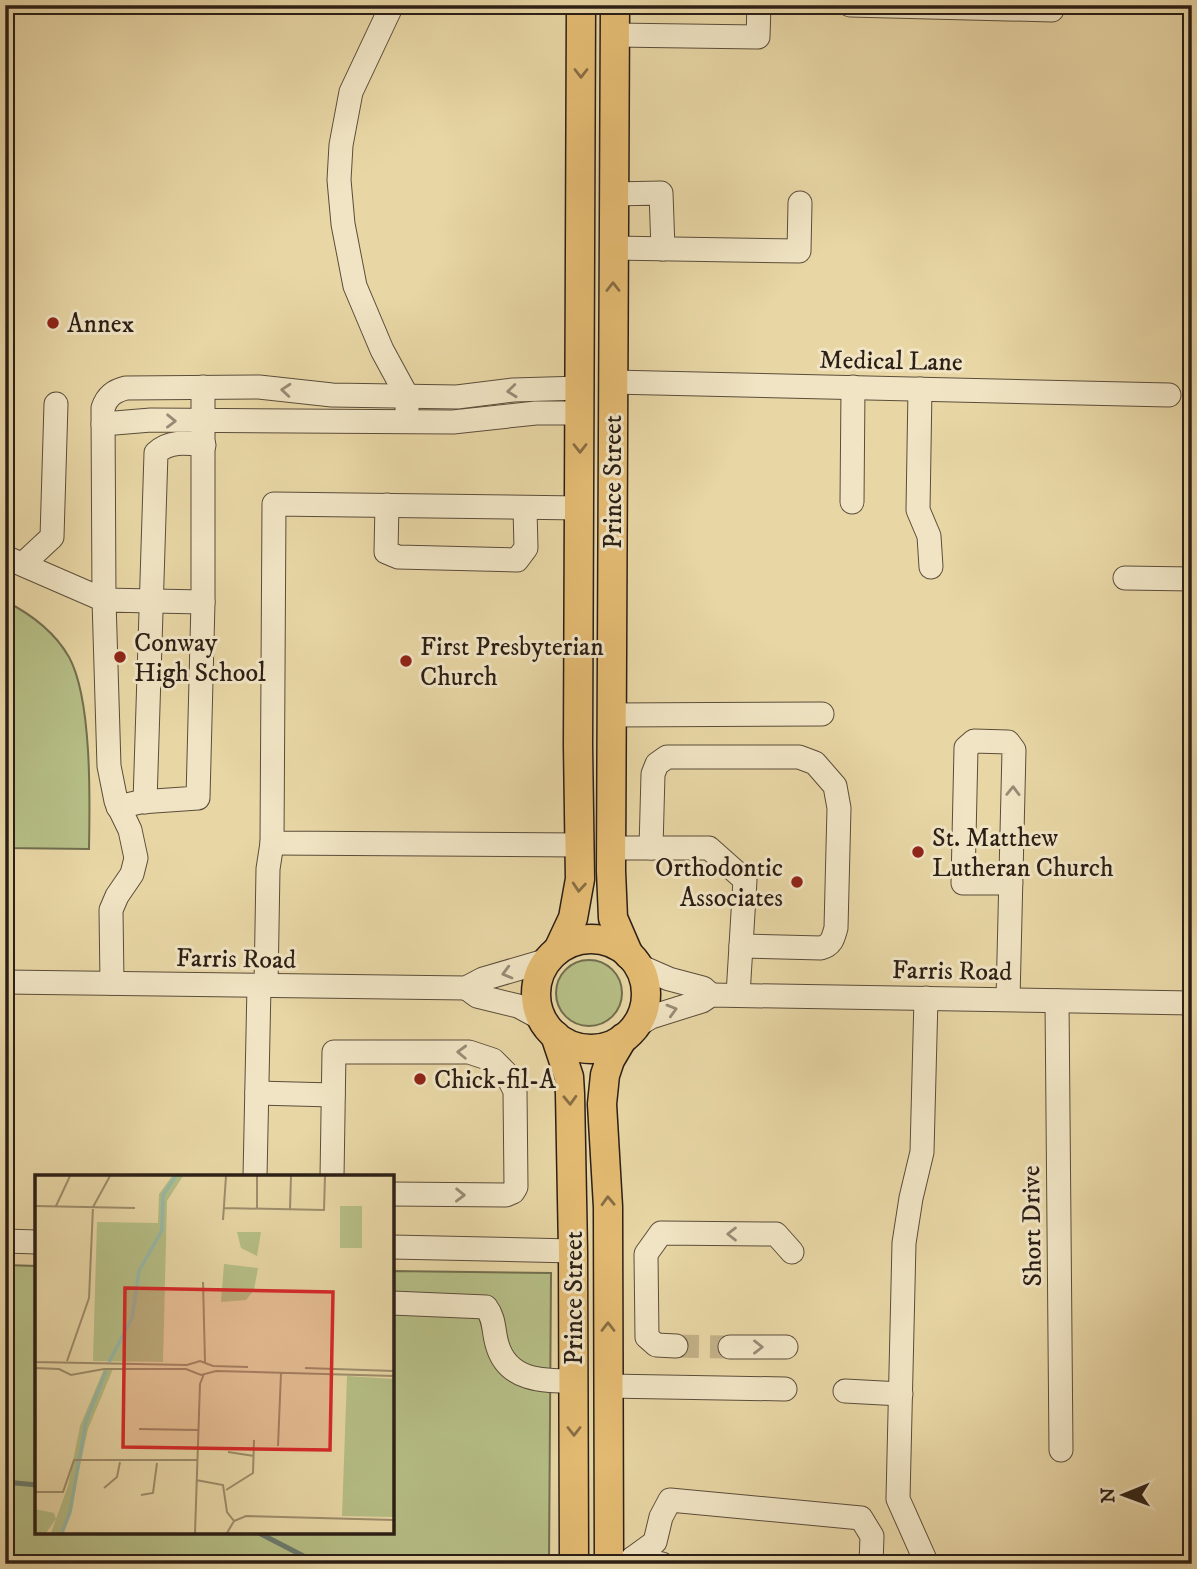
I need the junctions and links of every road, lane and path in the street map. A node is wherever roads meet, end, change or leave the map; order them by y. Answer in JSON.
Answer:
{"nodes":[{"id":1,"x":392,"y":5,"type":"edge"},
{"id":2,"x":581,"y":5,"type":"edge"},
{"id":3,"x":603,"y":5,"type":"edge"},
{"id":4,"x":615,"y":5,"type":"edge"},
{"id":5,"x":759,"y":5,"type":"edge"},
{"id":6,"x":850,"y":5,"type":"edge"},
{"id":7,"x":1052,"y":10,"type":"dead end"},
{"id":8,"x":615,"y":35,"type":"junction"},
{"id":9,"x":613,"y":162,"type":"junction"},
{"id":10,"x":613,"y":194,"type":"junction"},
{"id":11,"x":800,"y":203,"type":"dead end"},
{"id":12,"x":581,"y":240,"type":"junction"},
{"id":13,"x":613,"y":248,"type":"junction"},
{"id":14,"x":663,"y":249,"type":"junction"},
{"id":15,"x":612,"y":382,"type":"junction"},
{"id":16,"x":203,"y":387,"type":"junction"},
{"id":17,"x":853,"y":387,"type":"junction"},
{"id":18,"x":920,"y":389,"type":"junction"},
{"id":19,"x":1169,"y":395,"type":"dead end"},
{"id":20,"x":407,"y":396,"type":"junction"},
{"id":21,"x":581,"y":401,"type":"junction"},
{"id":22,"x":56,"y":404,"type":"dead end"},
{"id":23,"x":204,"y":421,"type":"junction"},
{"id":24,"x":407,"y":421,"type":"junction"},
{"id":25,"x":103,"y":424,"type":"junction"},
{"id":26,"x":204,"y":445,"type":"junction"},
{"id":27,"x":852,"y":502,"type":"dead end"},
{"id":28,"x":387,"y":505,"type":"junction"},
{"id":29,"x":580,"y":508,"type":"junction"},
{"id":30,"x":525,"y":509,"type":"junction"},
{"id":31,"x":14,"y":561,"type":"edge"},
{"id":32,"x":931,"y":567,"type":"dead end"},
{"id":33,"x":1125,"y":578,"type":"dead end"},
{"id":34,"x":1192,"y":579,"type":"edge"},
{"id":35,"x":104,"y":600,"type":"junction"},
{"id":36,"x":152,"y":601,"type":"junction"},
{"id":37,"x":203,"y":602,"type":"junction"},
{"id":38,"x":822,"y":714,"type":"dead end"},
{"id":39,"x":611,"y":715,"type":"junction"},
{"id":40,"x":145,"y":802,"type":"junction"},
{"id":41,"x":118,"y":807,"type":"junction"},
{"id":42,"x":272,"y":843,"type":"junction"},
{"id":43,"x":580,"y":845,"type":"junction"},
{"id":44,"x":611,"y":848,"type":"junction"},
{"id":45,"x":651,"y":848,"type":"junction"},
{"id":46,"x":1011,"y":883,"type":"junction"},
{"id":47,"x":741,"y":946,"type":"junction"},
{"id":48,"x":553,"y":955,"type":"junction"},
{"id":49,"x":633,"y":960,"type":"junction"},
{"id":50,"x":5,"y":982,"type":"edge"},
{"id":51,"x":112,"y":984,"type":"junction"},
{"id":52,"x":262,"y":986,"type":"junction"},
{"id":53,"x":466,"y":988,"type":"junction"},
{"id":54,"x":710,"y":995,"type":"junction"},
{"id":55,"x":738,"y":995,"type":"junction"},
{"id":56,"x":926,"y":998,"type":"junction"},
{"id":57,"x":1007,"y":999,"type":"junction"},
{"id":58,"x":1057,"y":1001,"type":"junction"},
{"id":59,"x":1192,"y":1003,"type":"edge"},
{"id":60,"x":548,"y":1027,"type":"junction"},
{"id":61,"x":629,"y":1032,"type":"junction"},
{"id":62,"x":257,"y":1093,"type":"junction"},
{"id":63,"x":333,"y":1095,"type":"junction"},
{"id":64,"x":255,"y":1175,"type":"edge"},
{"id":65,"x":332,"y":1175,"type":"edge"},
{"id":66,"x":394,"y":1194,"type":"edge"},
{"id":67,"x":5,"y":1241,"type":"edge"},
{"id":68,"x":35,"y":1242,"type":"edge"},
{"id":69,"x":394,"y":1247,"type":"edge"},
{"id":70,"x":573,"y":1251,"type":"junction"},
{"id":71,"x":792,"y":1252,"type":"dead end"},
{"id":72,"x":394,"y":1303,"type":"edge"},
{"id":73,"x":676,"y":1346,"type":"tunnel mouth"},
{"id":74,"x":730,"y":1347,"type":"tunnel mouth"},
{"id":75,"x":786,"y":1347,"type":"dead end"},
{"id":76,"x":574,"y":1381,"type":"junction"},
{"id":77,"x":608,"y":1386,"type":"junction"},
{"id":78,"x":785,"y":1389,"type":"dead end"},
{"id":79,"x":845,"y":1391,"type":"dead end"},
{"id":80,"x":901,"y":1394,"type":"junction"},
{"id":81,"x":1061,"y":1450,"type":"dead end"},
{"id":82,"x":661,"y":1517,"type":"junction"},
{"id":83,"x":574,"y":1564,"type":"edge"},
{"id":84,"x":609,"y":1564,"type":"edge"},
{"id":85,"x":662,"y":1564,"type":"edge"},
{"id":86,"x":863,"y":1564,"type":"edge"},
{"id":87,"x":871,"y":1564,"type":"edge"},
{"id":88,"x":927,"y":1564,"type":"edge"}],
"edges":[{"from":1,"to":20,"type":"street"},
{"from":2,"to":12,"type":"main road","name":"Prince Street","one_way":true},
{"from":3,"to":9,"type":"main road"},
{"from":4,"to":8,"type":"main road","name":"Prince Street"},
{"from":5,"to":8,"type":"street"},
{"from":6,"to":7,"type":"street"},
{"from":8,"to":9,"type":"main road","name":"Prince Street"},
{"from":9,"to":10,"type":"main road","name":"Prince Street"},
{"from":10,"to":13,"type":"main road","name":"Prince Street"},
{"from":10,"to":14,"type":"street"},
{"from":11,"to":14,"type":"street"},
{"from":12,"to":15,"type":"main road"},
{"from":12,"to":21,"type":"main road","name":"Prince Street"},
{"from":13,"to":14,"type":"street"},
{"from":15,"to":13,"type":"main road","name":"Prince Street","one_way":true},
{"from":15,"to":17,"type":"street","name":"Medical Lane"},
{"from":15,"to":39,"type":"main road","name":"Prince Street"},
{"from":20,"to":16,"type":"street","one_way":true},
{"from":16,"to":23,"type":"street"},
{"from":16,"to":25,"type":"street"},
{"from":17,"to":18,"type":"street","name":"Medical Lane"},
{"from":17,"to":27,"type":"street"},
{"from":18,"to":19,"type":"street","name":"Medical Lane"},
{"from":18,"to":32,"type":"street"},
{"from":21,"to":20,"type":"street","one_way":true},
{"from":20,"to":24,"type":"street"},
{"from":21,"to":24,"type":"street"},
{"from":21,"to":29,"type":"main road","name":"Prince Street","one_way":true},
{"from":22,"to":31,"type":"street"},
{"from":23,"to":24,"type":"street"},
{"from":25,"to":23,"type":"street","one_way":true},
{"from":23,"to":26,"type":"street"},
{"from":25,"to":35,"type":"street"},
{"from":26,"to":36,"type":"street"},
{"from":26,"to":37,"type":"street"},
{"from":28,"to":30,"type":"street"},
{"from":28,"to":30,"type":"street"},
{"from":28,"to":42,"type":"street"},
{"from":29,"to":30,"type":"street"},
{"from":29,"to":39,"type":"main road"},
{"from":29,"to":43,"type":"main road","name":"Prince Street"},
{"from":31,"to":35,"type":"street"},
{"from":33,"to":34,"type":"street"},
{"from":35,"to":36,"type":"street"},
{"from":35,"to":41,"type":"street"},
{"from":36,"to":37,"type":"street"},
{"from":36,"to":40,"type":"street"},
{"from":37,"to":40,"type":"street"},
{"from":38,"to":39,"type":"street"},
{"from":39,"to":44,"type":"main road","name":"Prince Street"},
{"from":40,"to":41,"type":"street"},
{"from":41,"to":51,"type":"street"},
{"from":42,"to":43,"type":"street"},
{"from":42,"to":52,"type":"street"},
{"from":43,"to":48,"type":"main road","name":"Prince Street","one_way":true},
{"from":44,"to":45,"type":"street"},
{"from":44,"to":49,"type":"main road","name":"Prince Street"},
{"from":45,"to":47,"type":"street"},
{"from":45,"to":47,"type":"street"},
{"from":46,"to":46,"type":"street","one_way":true},
{"from":46,"to":57,"type":"street"},
{"from":47,"to":55,"type":"street"},
{"from":48,"to":49,"type":"main road"},
{"from":48,"to":53,"type":"street","name":"Farris Road","one_way":true},
{"from":48,"to":60,"type":"main road"},
{"from":49,"to":54,"type":"street","name":"Farris Road"},
{"from":49,"to":61,"type":"main road"},
{"from":50,"to":51,"type":"street","name":"Farris Road"},
{"from":51,"to":52,"type":"street","name":"Farris Road"},
{"from":52,"to":53,"type":"street","name":"Farris Road"},
{"from":52,"to":62,"type":"street"},
{"from":53,"to":60,"type":"street","name":"Farris Road"},
{"from":54,"to":55,"type":"street","name":"Farris Road"},
{"from":61,"to":54,"type":"street","name":"Farris Road","one_way":true},
{"from":55,"to":56,"type":"street","name":"Farris Road"},
{"from":56,"to":57,"type":"street","name":"Farris Road"},
{"from":56,"to":80,"type":"street"},
{"from":57,"to":58,"type":"street","name":"Farris Road"},
{"from":58,"to":59,"type":"street","name":"Farris Road"},
{"from":58,"to":81,"type":"street","name":"Short Drive"},
{"from":60,"to":61,"type":"main road"},
{"from":60,"to":70,"type":"main road","name":"Prince Street","one_way":true},
{"from":77,"to":61,"type":"main road","name":"Prince Street","one_way":true},
{"from":62,"to":63,"type":"street"},
{"from":62,"to":64,"type":"street"},
{"from":63,"to":65,"type":"street"},
{"from":66,"to":63,"type":"street","one_way":true},
{"from":67,"to":68,"type":"street"},
{"from":69,"to":70,"type":"street"},
{"from":70,"to":76,"type":"main road","name":"Prince Street"},
{"from":71,"to":73,"type":"street","one_way":true},
{"from":72,"to":76,"type":"street"},
{"from":74,"to":75,"type":"street","one_way":true},
{"from":76,"to":83,"type":"main road","name":"Prince Street","one_way":true},
{"from":77,"to":78,"type":"street"},
{"from":77,"to":84,"type":"main road","name":"Prince Street"},
{"from":79,"to":80,"type":"street"},
{"from":80,"to":88,"type":"street"},
{"from":82,"to":85,"type":"street"},
{"from":82,"to":86,"type":"street"},
{"from":82,"to":87,"type":"street"}]}
